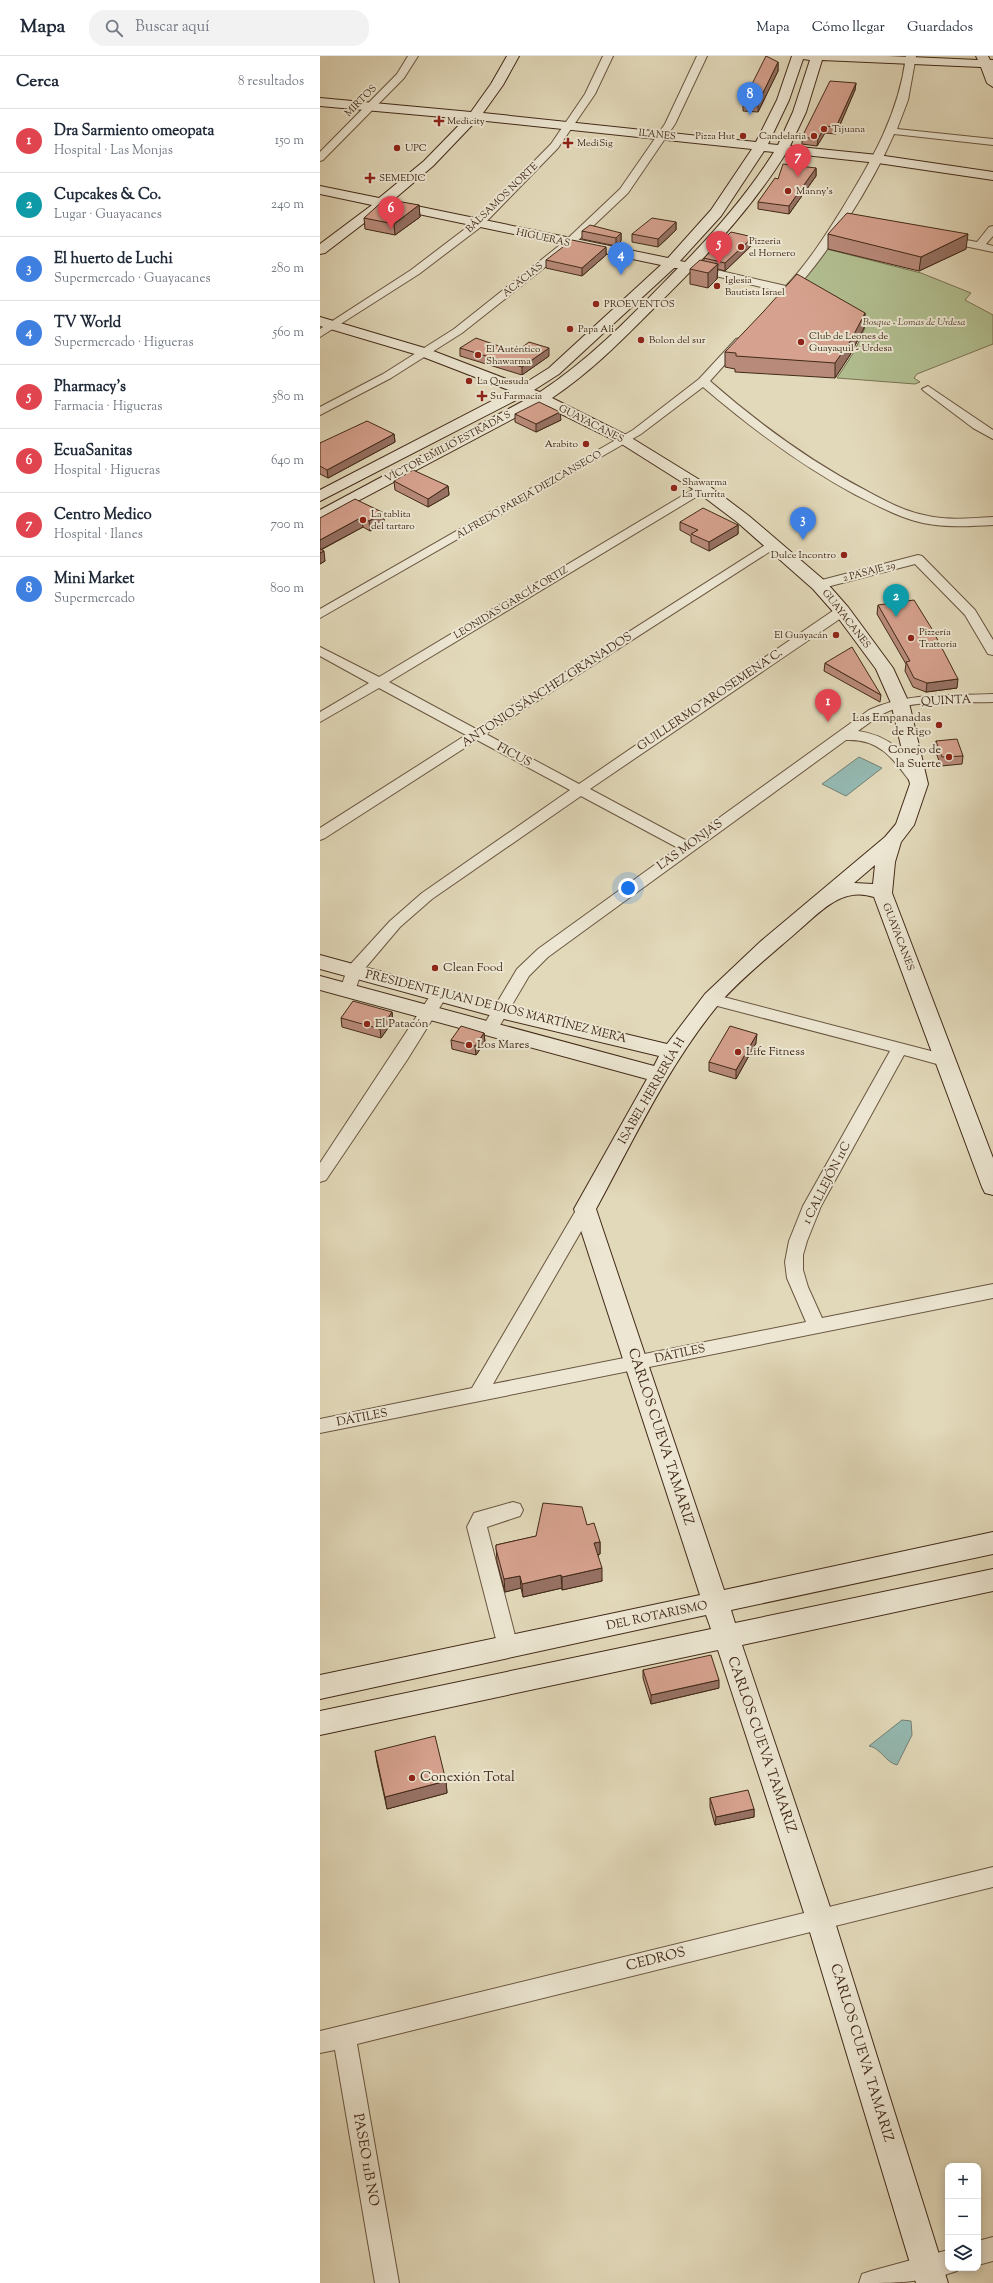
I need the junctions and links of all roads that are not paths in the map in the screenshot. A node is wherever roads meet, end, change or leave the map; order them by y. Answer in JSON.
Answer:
{"nodes":[{"id":1,"x":413,"y":56,"type":"edge"},
{"id":2,"x":513,"y":56,"type":"edge"},
{"id":3,"x":608,"y":56,"type":"edge"},
{"id":4,"x":702,"y":56,"type":"edge"},
{"id":5,"x":798,"y":56,"type":"edge"},
{"id":6,"x":804,"y":56,"type":"edge"},
{"id":7,"x":817,"y":56,"type":"edge"},
{"id":8,"x":910,"y":58,"type":"edge"},
{"id":9,"x":986,"y":61,"type":"edge"},
{"id":10,"x":993,"y":83,"type":"edge"},
{"id":11,"x":783,"y":100,"type":"junction"},
{"id":12,"x":320,"y":102,"type":"edge"},
{"id":13,"x":804,"y":102,"type":"junction"},
{"id":14,"x":371,"y":107,"type":"junction"},
{"id":15,"x":474,"y":116,"type":"junction"},
{"id":16,"x":569,"y":126,"type":"junction"},
{"id":17,"x":893,"y":131,"type":"junction"},
{"id":18,"x":662,"y":136,"type":"junction"},
{"id":19,"x":993,"y":142,"type":"edge"},
{"id":20,"x":761,"y":146,"type":"junction"},
{"id":21,"x":782,"y":149,"type":"junction"},
{"id":22,"x":320,"y":158,"type":"edge"},
{"id":23,"x":878,"y":159,"type":"junction"},
{"id":24,"x":993,"y":176,"type":"edge"},
{"id":25,"x":320,"y":190,"type":"edge"},
{"id":26,"x":384,"y":204,"type":"junction"},
{"id":27,"x":720,"y":206,"type":"junction"},
{"id":28,"x":741,"y":209,"type":"junction"},
{"id":29,"x":839,"y":221,"type":"junction"},
{"id":30,"x":478,"y":224,"type":"junction"},
{"id":31,"x":853,"y":224,"type":"edge"},
{"id":32,"x":993,"y":229,"type":"edge"},
{"id":33,"x":936,"y":237,"type":"edge"},
{"id":34,"x":569,"y":243,"type":"junction"},
{"id":35,"x":980,"y":245,"type":"junction"},
{"id":36,"x":993,"y":249,"type":"edge"},
{"id":37,"x":320,"y":250,"type":"edge"},
{"id":38,"x":671,"y":263,"type":"junction"},
{"id":39,"x":687,"y":266,"type":"junction"},
{"id":40,"x":789,"y":290,"type":"junction"},
{"id":41,"x":780,"y":299,"type":"edge"},
{"id":42,"x":612,"y":316,"type":"junction"},
{"id":43,"x":320,"y":321,"type":"edge"},
{"id":44,"x":336,"y":325,"type":"junction"},
{"id":45,"x":628,"y":325,"type":"junction"},
{"id":46,"x":748,"y":332,"type":"edge"},
{"id":47,"x":320,"y":334,"type":"edge"},
{"id":48,"x":423,"y":352,"type":"junction"},
{"id":49,"x":703,"y":381,"type":"junction"},
{"id":50,"x":928,"y":389,"type":"dead end"},
{"id":51,"x":522,"y":391,"type":"junction"},
{"id":52,"x":541,"y":398,"type":"junction"},
{"id":53,"x":320,"y":412,"type":"edge"},
{"id":54,"x":993,"y":435,"type":"edge"},
{"id":55,"x":625,"y":440,"type":"junction"},
{"id":56,"x":338,"y":486,"type":"junction"},
{"id":57,"x":702,"y":488,"type":"junction"},
{"id":58,"x":320,"y":496,"type":"edge"},
{"id":59,"x":356,"y":496,"type":"junction"},
{"id":60,"x":320,"y":516,"type":"edge"},
{"id":61,"x":993,"y":521,"type":"edge"},
{"id":62,"x":773,"y":544,"type":"junction"},
{"id":63,"x":819,"y":585,"type":"junction"},
{"id":64,"x":842,"y":611,"type":"junction"},
{"id":65,"x":320,"y":614,"type":"edge"},
{"id":66,"x":320,"y":651,"type":"edge"},
{"id":67,"x":993,"y":651,"type":"edge"},
{"id":68,"x":378,"y":683,"type":"junction"},
{"id":69,"x":993,"y":698,"type":"edge"},
{"id":70,"x":900,"y":703,"type":"junction"},
{"id":71,"x":320,"y":718,"type":"edge"},
{"id":72,"x":476,"y":735,"type":"junction"},
{"id":73,"x":842,"y":736,"type":"junction"},
{"id":74,"x":919,"y":784,"type":"junction"},
{"id":75,"x":578,"y":790,"type":"junction"},
{"id":76,"x":320,"y":835,"type":"edge"},
{"id":77,"x":892,"y":841,"type":"junction"},
{"id":78,"x":688,"y":847,"type":"junction"},
{"id":79,"x":882,"y":893,"type":"junction"},
{"id":80,"x":831,"y":894,"type":"junction"},
{"id":81,"x":320,"y":962,"type":"edge"},
{"id":82,"x":354,"y":971,"type":"junction"},
{"id":83,"x":320,"y":983,"type":"edge"},
{"id":84,"x":348,"y":990,"type":"junction"},
{"id":85,"x":440,"y":994,"type":"junction"},
{"id":86,"x":712,"y":999,"type":"junction"},
{"id":87,"x":500,"y":1010,"type":"junction"},
{"id":88,"x":428,"y":1012,"type":"junction"},
{"id":89,"x":490,"y":1028,"type":"junction"},
{"id":90,"x":900,"y":1047,"type":"junction"},
{"id":91,"x":672,"y":1052,"type":"junction"},
{"id":92,"x":944,"y":1060,"type":"junction"},
{"id":93,"x":660,"y":1075,"type":"junction"},
{"id":94,"x":320,"y":1176,"type":"edge"},
{"id":95,"x":993,"y":1187,"type":"edge"},
{"id":96,"x":584,"y":1209,"type":"junction"},
{"id":97,"x":993,"y":1291,"type":"edge"},
{"id":98,"x":817,"y":1326,"type":"junction"},
{"id":99,"x":635,"y":1363,"type":"junction"},
{"id":100,"x":478,"y":1394,"type":"junction"},
{"id":101,"x":320,"y":1426,"type":"edge"},
{"id":102,"x":514,"y":1510,"type":"dead end"},
{"id":103,"x":993,"y":1543,"type":"edge"},
{"id":104,"x":993,"y":1580,"type":"edge"},
{"id":105,"x":714,"y":1604,"type":"junction"},
{"id":106,"x":725,"y":1637,"type":"junction"},
{"id":107,"x":508,"y":1647,"type":"junction"},
{"id":108,"x":320,"y":1686,"type":"edge"},
{"id":109,"x":320,"y":1723,"type":"edge"},
{"id":110,"x":993,"y":1877,"type":"edge"},
{"id":111,"x":820,"y":1919,"type":"junction"},
{"id":112,"x":344,"y":2036,"type":"junction"},
{"id":113,"x":320,"y":2042,"type":"edge"},
{"id":114,"x":993,"y":2249,"type":"edge"},
{"id":115,"x":981,"y":2252,"type":"edge"},
{"id":116,"x":936,"y":2271,"type":"edge"},
{"id":117,"x":387,"y":2283,"type":"edge"},
{"id":118,"x":871,"y":2283,"type":"edge"}],
"edges":[{"from":1,"to":14,"type":"street","name":"MIRTOS"},
{"from":2,"to":15,"type":"street"},
{"from":3,"to":16,"type":"street","name":"BÁLSAMOS NORTE"},
{"from":4,"to":18,"type":"street","name":"ACACIAS"},
{"from":5,"to":11,"type":"street","name":"VÍCTOR EMILIO ESTRADA S"},
{"from":6,"to":7,"type":"street"},
{"from":7,"to":8,"type":"street"},
{"from":7,"to":13,"type":"street","name":"VÍCTOR EMILIO ESTRADA S"},
{"from":8,"to":9,"type":"street"},
{"from":8,"to":17,"type":"street"},
{"from":9,"to":10,"type":"street"},
{"from":11,"to":13,"type":"street"},
{"from":11,"to":20,"type":"street","name":"VÍCTOR EMILIO ESTRADA S"},
{"from":12,"to":14,"type":"street","name":"ILANES"},
{"from":13,"to":21,"type":"street","name":"VÍCTOR EMILIO ESTRADA S"},
{"from":14,"to":15,"type":"street","name":"ILANES"},
{"from":14,"to":22,"type":"street","name":"MIRTOS"},
{"from":15,"to":16,"type":"street","name":"ILANES"},
{"from":15,"to":26,"type":"street"},
{"from":16,"to":18,"type":"street","name":"ILANES"},
{"from":16,"to":30,"type":"street","name":"BÁLSAMOS NORTE"},
{"from":17,"to":19,"type":"street"},
{"from":17,"to":23,"type":"street"},
{"from":18,"to":20,"type":"street","name":"ILANES"},
{"from":18,"to":34,"type":"street","name":"ACACIAS"},
{"from":20,"to":21,"type":"street","name":"ILANES"},
{"from":20,"to":27,"type":"street","name":"VÍCTOR EMILIO ESTRADA S"},
{"from":21,"to":23,"type":"street","name":"ILANES"},
{"from":21,"to":28,"type":"street","name":"VÍCTOR EMILIO ESTRADA S"},
{"from":23,"to":24,"type":"street","name":"ILANES"},
{"from":23,"to":29,"type":"street"},
{"from":25,"to":26,"type":"street","name":"HIGUERAS"},
{"from":26,"to":30,"type":"street","name":"HIGUERAS"},
{"from":26,"to":37,"type":"street"},
{"from":27,"to":28,"type":"street"},
{"from":27,"to":38,"type":"street","name":"VÍCTOR EMILIO ESTRADA S"},
{"from":28,"to":39,"type":"street","name":"VÍCTOR EMILIO ESTRADA S"},
{"from":29,"to":31,"type":"street"},
{"from":29,"to":40,"type":"street"},
{"from":30,"to":34,"type":"street","name":"HIGUERAS"},
{"from":30,"to":44,"type":"street","name":"BÁLSAMOS NORTE"},
{"from":32,"to":35,"type":"street"},
{"from":33,"to":35,"type":"street"},
{"from":34,"to":38,"type":"street","name":"HIGUERAS"},
{"from":34,"to":48,"type":"street","name":"ACACIAS"},
{"from":35,"to":36,"type":"street"},
{"from":38,"to":39,"type":"street","name":"HIGUERAS"},
{"from":38,"to":42,"type":"street","name":"VÍCTOR EMILIO ESTRADA S"},
{"from":39,"to":40,"type":"street","name":"HIGUERAS"},
{"from":39,"to":45,"type":"street","name":"VÍCTOR EMILIO ESTRADA S"},
{"from":40,"to":41,"type":"street"},
{"from":42,"to":45,"type":"street"},
{"from":42,"to":51,"type":"street","name":"VÍCTOR EMILIO ESTRADA S"},
{"from":43,"to":44,"type":"street","name":"GUAYACANES"},
{"from":44,"to":47,"type":"street","name":"BÁLSAMOS NORTE"},
{"from":44,"to":48,"type":"street","name":"GUAYACANES"},
{"from":45,"to":52,"type":"street","name":"VÍCTOR EMILIO ESTRADA S"},
{"from":46,"to":49,"type":"street","name":"ALFREDO PAREJA DIEZCANSECO"},
{"from":48,"to":51,"type":"street","name":"GUAYACANES"},
{"from":48,"to":53,"type":"street","name":"ACACIAS"},
{"from":49,"to":55,"type":"street","name":"ALFREDO PAREJA DIEZCANSECO"},
{"from":49,"to":61,"type":"street"},
{"from":50,"to":54,"type":"street"},
{"from":51,"to":52,"type":"street","name":"GUAYACANES"},
{"from":51,"to":56,"type":"street","name":"VÍCTOR EMILIO ESTRADA S"},
{"from":52,"to":55,"type":"street","name":"GUAYACANES"},
{"from":52,"to":59,"type":"street","name":"VÍCTOR EMILIO ESTRADA S"},
{"from":55,"to":57,"type":"street","name":"GUAYACANES"},
{"from":55,"to":65,"type":"street","name":"ALFREDO PAREJA DIEZCANSECO"},
{"from":56,"to":58,"type":"street","name":"VÍCTOR EMILIO ESTRADA S"},
{"from":56,"to":59,"type":"street"},
{"from":57,"to":62,"type":"street","name":"GUAYACANES"},
{"from":57,"to":68,"type":"street","name":"LEONIDAS GARCÍA ORTIZ"},
{"from":59,"to":60,"type":"street","name":"VÍCTOR EMILIO ESTRADA S"},
{"from":62,"to":63,"type":"street","name":"GUAYACANES"},
{"from":62,"to":72,"type":"street","name":"ANTONIO SÁNCHEZ GRANADOS"},
{"from":63,"to":64,"type":"street","name":"GUAYACANES"},
{"from":63,"to":67,"type":"street","name":"2 PASAJE 29"},
{"from":64,"to":70,"type":"street","name":"GUAYACANES"},
{"from":64,"to":75,"type":"street","name":"GUILLERMO AROSEMENA C."},
{"from":66,"to":68,"type":"street","name":"FICUS"},
{"from":68,"to":71,"type":"street","name":"LEONIDAS GARCÍA ORTIZ"},
{"from":68,"to":72,"type":"street","name":"FICUS"},
{"from":69,"to":70,"type":"street","name":"QUINTA"},
{"from":70,"to":73,"type":"street","name":"LAS MONJAS"},
{"from":70,"to":74,"type":"street","name":"GUAYACANES"},
{"from":72,"to":75,"type":"street","name":"FICUS"},
{"from":72,"to":76,"type":"street","name":"ANTONIO SÁNCHEZ GRANADOS"},
{"from":73,"to":74,"type":"street"},
{"from":73,"to":78,"type":"street","name":"LAS MONJAS"},
{"from":74,"to":77,"type":"street","name":"GUAYACANES"},
{"from":75,"to":78,"type":"street","name":"FICUS"},
{"from":75,"to":82,"type":"street","name":"GUILLERMO AROSEMENA C."},
{"from":77,"to":79,"type":"street","name":"GUAYACANES"},
{"from":77,"to":80,"type":"street","name":"ISABEL HERRERÍA H"},
{"from":78,"to":87,"type":"street","name":"LAS MONJAS"},
{"from":79,"to":80,"type":"street"},
{"from":79,"to":92,"type":"street","name":"GUAYACANES"},
{"from":80,"to":86,"type":"street","name":"ISABEL HERRERÍA H"},
{"from":81,"to":82,"type":"street","name":"PRESIDENTE JUAN DE DIOS MARTÍNEZ MERA"},
{"from":82,"to":84,"type":"street"},
{"from":82,"to":85,"type":"street","name":"PRESIDENTE JUAN DE DIOS MARTÍNEZ MERA"},
{"from":83,"to":84,"type":"street","name":"PRESIDENTE JUAN DE DIOS MARTÍNEZ MERA"},
{"from":84,"to":88,"type":"street","name":"PRESIDENTE JUAN DE DIOS MARTÍNEZ MERA"},
{"from":85,"to":87,"type":"street","name":"PRESIDENTE JUAN DE DIOS MARTÍNEZ MERA"},
{"from":85,"to":88,"type":"street"},
{"from":86,"to":90,"type":"street"},
{"from":86,"to":91,"type":"street","name":"ISABEL HERRERÍA H"},
{"from":87,"to":89,"type":"street"},
{"from":87,"to":91,"type":"street","name":"PRESIDENTE JUAN DE DIOS MARTÍNEZ MERA"},
{"from":88,"to":89,"type":"street","name":"PRESIDENTE JUAN DE DIOS MARTÍNEZ MERA"},
{"from":88,"to":94,"type":"street"},
{"from":89,"to":93,"type":"street","name":"PRESIDENTE JUAN DE DIOS MARTÍNEZ MERA"},
{"from":90,"to":92,"type":"street"},
{"from":90,"to":98,"type":"street","name":"1 CALLEJÓN 11C"},
{"from":91,"to":93,"type":"street","name":"ISABEL HERRERÍA H"},
{"from":92,"to":95,"type":"street","name":"GUAYACANES"},
{"from":93,"to":96,"type":"street","name":"ISABEL HERRERÍA H"},
{"from":96,"to":99,"type":"street","name":"CARLOS CUEVA TAMARIZ"},
{"from":96,"to":100,"type":"street","name":"ISABEL HERRERÍA H"},
{"from":97,"to":98,"type":"street","name":"DÁTILES"},
{"from":98,"to":99,"type":"street","name":"DÁTILES"},
{"from":99,"to":100,"type":"street","name":"DÁTILES"},
{"from":99,"to":105,"type":"street","name":"CARLOS CUEVA TAMARIZ"},
{"from":100,"to":101,"type":"street","name":"DÁTILES"},
{"from":102,"to":107,"type":"street"},
{"from":103,"to":105,"type":"street","name":"DEL ROTARISMO"},
{"from":104,"to":106,"type":"street"},
{"from":105,"to":106,"type":"street","name":"CARLOS CUEVA TAMARIZ"},
{"from":105,"to":107,"type":"street","name":"DEL ROTARISMO"},
{"from":106,"to":109,"type":"street"},
{"from":106,"to":111,"type":"street","name":"CARLOS CUEVA TAMARIZ"},
{"from":107,"to":108,"type":"street","name":"DEL ROTARISMO"},
{"from":110,"to":111,"type":"street","name":"CEDROS"},
{"from":111,"to":112,"type":"street","name":"CEDROS"},
{"from":111,"to":116,"type":"street","name":"CARLOS CUEVA TAMARIZ"},
{"from":112,"to":113,"type":"street","name":"CEDROS"},
{"from":112,"to":117,"type":"street","name":"PASEO 11B NO"},
{"from":114,"to":115,"type":"street"},
{"from":116,"to":118,"type":"street"}]}
